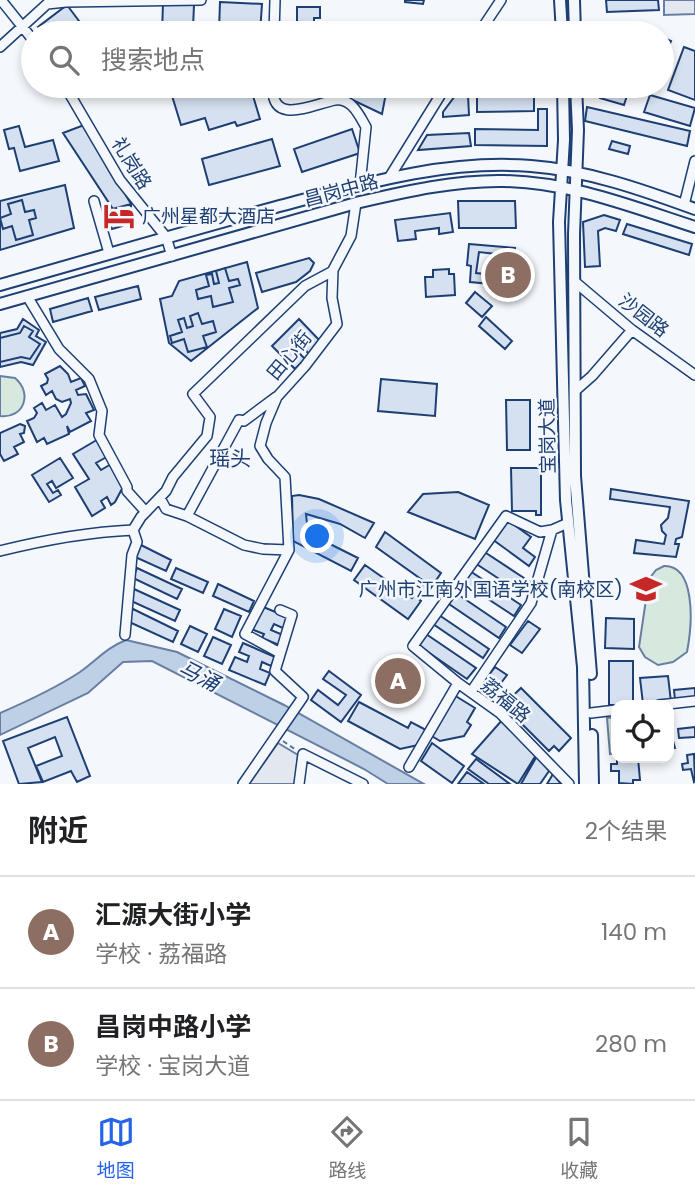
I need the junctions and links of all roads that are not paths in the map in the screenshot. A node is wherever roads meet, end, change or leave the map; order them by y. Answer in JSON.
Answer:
{"nodes":[{"id":1,"x":1,"y":0,"type":"edge"},
{"id":2,"x":201,"y":0,"type":"edge"},
{"id":3,"x":275,"y":0,"type":"edge"},
{"id":4,"x":500,"y":0,"type":"edge"},
{"id":5,"x":560,"y":0,"type":"edge"},
{"id":6,"x":574,"y":0,"type":"edge"},
{"id":7,"x":28,"y":21,"type":"edge"},
{"id":8,"x":274,"y":21,"type":"edge"},
{"id":9,"x":487,"y":21,"type":"edge"},
{"id":10,"x":561,"y":21,"type":"edge"},
{"id":11,"x":575,"y":21,"type":"edge"},
{"id":12,"x":21,"y":25,"type":"edge"},
{"id":13,"x":21,"y":27,"type":"edge"},
{"id":14,"x":0,"y":47,"type":"edge"},
{"id":15,"x":72,"y":98,"type":"edge"},
{"id":16,"x":273,"y":98,"type":"edge"},
{"id":17,"x":439,"y":98,"type":"edge"},
{"id":18,"x":563,"y":98,"type":"edge"},
{"id":19,"x":577,"y":98,"type":"edge"},
{"id":20,"x":695,"y":161,"type":"edge"},
{"id":21,"x":561,"y":170,"type":"junction"},
{"id":22,"x":575,"y":173,"type":"junction"},
{"id":23,"x":389,"y":178,"type":"junction"},
{"id":24,"x":360,"y":185,"type":"junction"},
{"id":25,"x":560,"y":187,"type":"junction"},
{"id":26,"x":575,"y":190,"type":"junction"},
{"id":27,"x":94,"y":201,"type":"dead end"},
{"id":28,"x":356,"y":203,"type":"junction"},
{"id":29,"x":689,"y":207,"type":"edge"},
{"id":30,"x":206,"y":226,"type":"junction"},
{"id":31,"x":695,"y":228,"type":"edge"},
{"id":32,"x":166,"y":236,"type":"junction"},
{"id":33,"x":211,"y":244,"type":"junction"},
{"id":34,"x":109,"y":253,"type":"junction"},
{"id":35,"x":172,"y":256,"type":"junction"},
{"id":36,"x":333,"y":271,"type":"junction"},
{"id":37,"x":574,"y":281,"type":"junction"},
{"id":38,"x":0,"y":285,"type":"edge"},
{"id":39,"x":27,"y":296,"type":"junction"},
{"id":40,"x":0,"y":303,"type":"edge"},
{"id":41,"x":632,"y":330,"type":"junction"},
{"id":42,"x":695,"y":375,"type":"edge"},
{"id":43,"x":575,"y":391,"type":"junction"},
{"id":44,"x":277,"y":397,"type":"junction"},
{"id":45,"x":160,"y":498,"type":"junction"},
{"id":46,"x":146,"y":512,"type":"junction"},
{"id":47,"x":187,"y":516,"type":"junction"},
{"id":48,"x":568,"y":523,"type":"junction"},
{"id":49,"x":133,"y":530,"type":"junction"},
{"id":50,"x":552,"y":530,"type":"junction"},
{"id":51,"x":289,"y":550,"type":"junction"},
{"id":52,"x":0,"y":551,"type":"edge"},
{"id":53,"x":280,"y":610,"type":"dead end"},
{"id":54,"x":125,"y":635,"type":"dead end"},
{"id":55,"x":280,"y":653,"type":"junction"},
{"id":56,"x":458,"y":683,"type":"junction"},
{"id":57,"x":471,"y":692,"type":"junction"},
{"id":58,"x":695,"y":701,"type":"edge"},
{"id":59,"x":674,"y":703,"type":"edge"},
{"id":60,"x":611,"y":711,"type":"edge"},
{"id":61,"x":591,"y":713,"type":"junction"},
{"id":62,"x":409,"y":767,"type":"dead end"},
{"id":63,"x":243,"y":784,"type":"edge"},
{"id":64,"x":299,"y":784,"type":"edge"},
{"id":65,"x":363,"y":784,"type":"edge"},
{"id":66,"x":569,"y":784,"type":"edge"},
{"id":67,"x":585,"y":784,"type":"edge"},
{"id":68,"x":593,"y":784,"type":"edge"}],
"edges":[{"from":1,"to":12,"type":"street"},
{"from":2,"to":7,"type":"street"},
{"from":3,"to":8,"type":"street"},
{"from":4,"to":9,"type":"street"},
{"from":5,"to":10,"type":"main road"},
{"from":6,"to":11,"type":"main road"},
{"from":13,"to":14,"type":"street"},
{"from":15,"to":32,"type":"street","name":"礼岗路"},
{"from":16,"to":24,"type":"street"},
{"from":17,"to":23,"type":"street"},
{"from":18,"to":21,"type":"main road","name":"宝岗大道"},
{"from":19,"to":22,"type":"main road","name":"宝岗大道"},
{"from":20,"to":29,"type":"street"},
{"from":21,"to":22,"type":"main road","name":"昌岗中路"},
{"from":21,"to":23,"type":"main road","name":"昌岗中路"},
{"from":21,"to":25,"type":"main road","name":"宝岗大道"},
{"from":22,"to":26,"type":"main road","name":"宝岗大道"},
{"from":22,"to":29,"type":"main road","name":"昌岗中路"},
{"from":23,"to":24,"type":"main road","name":"昌岗中路"},
{"from":24,"to":30,"type":"main road","name":"昌岗中路"},
{"from":25,"to":26,"type":"main road","name":"昌岗中路"},
{"from":25,"to":28,"type":"main road","name":"昌岗中路"},
{"from":25,"to":48,"type":"main road","name":"宝岗大道"},
{"from":26,"to":31,"type":"main road","name":"昌岗中路"},
{"from":26,"to":37,"type":"main road","name":"宝岗大道"},
{"from":27,"to":34,"type":"street"},
{"from":28,"to":33,"type":"main road","name":"昌岗中路"},
{"from":28,"to":36,"type":"street","name":"田心街"},
{"from":30,"to":32,"type":"main road","name":"昌岗中路"},
{"from":30,"to":33,"type":"main road"},
{"from":32,"to":34,"type":"main road","name":"昌岗中路"},
{"from":32,"to":35,"type":"street","name":"礼岗路"},
{"from":33,"to":35,"type":"main road","name":"昌岗中路"},
{"from":34,"to":38,"type":"main road","name":"昌岗中路"},
{"from":35,"to":39,"type":"main road","name":"昌岗中路"},
{"from":36,"to":44,"type":"street","name":"田心街"},
{"from":36,"to":45,"type":"street"},
{"from":37,"to":41,"type":"street","name":"沙园路"},
{"from":37,"to":43,"type":"main road","name":"宝岗大道"},
{"from":39,"to":40,"type":"main road","name":"昌岗中路"},
{"from":39,"to":46,"type":"street"},
{"from":41,"to":42,"type":"street","name":"沙园路"},
{"from":41,"to":43,"type":"street"},
{"from":43,"to":61,"type":"main road","name":"宝岗大道"},
{"from":44,"to":47,"type":"street"},
{"from":44,"to":51,"type":"street","name":"田心街"},
{"from":45,"to":46,"type":"street"},
{"from":45,"to":47,"type":"street"},
{"from":46,"to":49,"type":"street"},
{"from":47,"to":51,"type":"street"},
{"from":48,"to":50,"type":"street"},
{"from":48,"to":67,"type":"main road","name":"宝岗大道"},
{"from":49,"to":52,"type":"street"},
{"from":49,"to":54,"type":"street"},
{"from":50,"to":56,"type":"street"},
{"from":50,"to":57,"type":"street"},
{"from":51,"to":55,"type":"street"},
{"from":53,"to":55,"type":"street"},
{"from":55,"to":63,"type":"street"},
{"from":56,"to":57,"type":"street","name":"荔福路"},
{"from":56,"to":62,"type":"street","name":"荔福路"},
{"from":57,"to":66,"type":"street","name":"荔福路"},
{"from":58,"to":59,"type":"street"},
{"from":60,"to":61,"type":"street"},
{"from":61,"to":68,"type":"main road","name":"宝岗大道"},
{"from":64,"to":65,"type":"street"}]}
